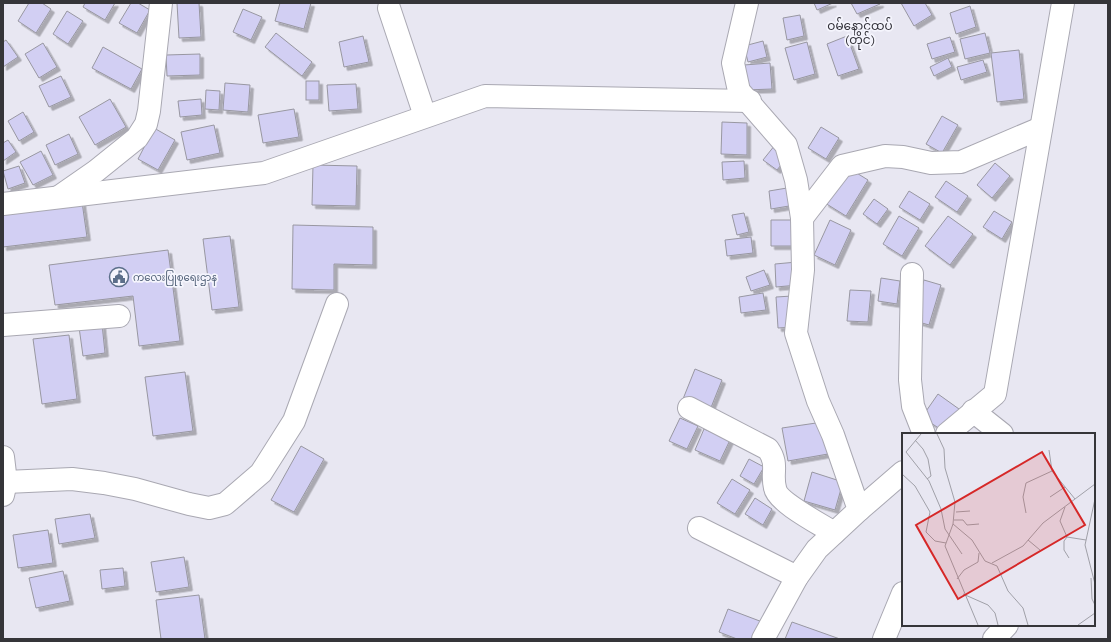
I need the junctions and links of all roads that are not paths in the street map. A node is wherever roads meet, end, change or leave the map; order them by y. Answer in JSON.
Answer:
{"nodes":[{"id":1,"x":161,"y":3,"type":"edge"},
{"id":2,"x":747,"y":3,"type":"edge"},
{"id":3,"x":1059,"y":7,"type":"edge"},
{"id":4,"x":389,"y":8,"type":"dead end"},
{"id":5,"x":750,"y":101,"type":"junction"},
{"id":6,"x":424,"y":116,"type":"junction"},
{"id":7,"x":1041,"y":128,"type":"junction"},
{"id":8,"x":58,"y":198,"type":"junction"},
{"id":9,"x":3,"y":204,"type":"edge"},
{"id":10,"x":802,"y":218,"type":"junction"},
{"id":11,"x":912,"y":274,"type":"dead end"},
{"id":12,"x":337,"y":304,"type":"dead end"},
{"id":13,"x":119,"y":316,"type":"dead end"},
{"id":14,"x":3,"y":325,"type":"edge"},
{"id":15,"x":688,"y":408,"type":"dead end"},
{"id":16,"x":974,"y":411,"type":"junction"},
{"id":17,"x":924,"y":433,"type":"edge"},
{"id":18,"x":948,"y":433,"type":"edge"},
{"id":19,"x":1001,"y":433,"type":"edge"},
{"id":20,"x":3,"y":457,"type":"edge"},
{"id":21,"x":902,"y":473,"type":"edge"},
{"id":22,"x":5,"y":488,"type":"edge"},
{"id":23,"x":859,"y":510,"type":"junction"},
{"id":24,"x":699,"y":528,"type":"dead end"},
{"id":25,"x":834,"y":533,"type":"junction"},
{"id":26,"x":797,"y":577,"type":"junction"},
{"id":27,"x":902,"y":595,"type":"edge"},
{"id":28,"x":1006,"y":626,"type":"edge"},
{"id":29,"x":763,"y":639,"type":"edge"},
{"id":30,"x":884,"y":639,"type":"edge"},
{"id":31,"x":994,"y":639,"type":"edge"}],
"edges":[{"from":1,"to":8,"type":"street"},
{"from":2,"to":5,"type":"street"},
{"from":3,"to":7,"type":"street"},
{"from":4,"to":6,"type":"street"},
{"from":5,"to":6,"type":"street"},
{"from":5,"to":10,"type":"street"},
{"from":6,"to":8,"type":"street"},
{"from":7,"to":10,"type":"street"},
{"from":7,"to":16,"type":"street"},
{"from":8,"to":9,"type":"street"},
{"from":10,"to":23,"type":"street"},
{"from":11,"to":17,"type":"street"},
{"from":12,"to":22,"type":"street"},
{"from":13,"to":14,"type":"street"},
{"from":15,"to":25,"type":"street"},
{"from":16,"to":18,"type":"street"},
{"from":16,"to":19,"type":"street"},
{"from":20,"to":22,"type":"street"},
{"from":21,"to":23,"type":"street"},
{"from":23,"to":25,"type":"street"},
{"from":24,"to":26,"type":"street"},
{"from":25,"to":26,"type":"street"},
{"from":26,"to":29,"type":"street"},
{"from":27,"to":30,"type":"street"},
{"from":28,"to":31,"type":"street"}]}
